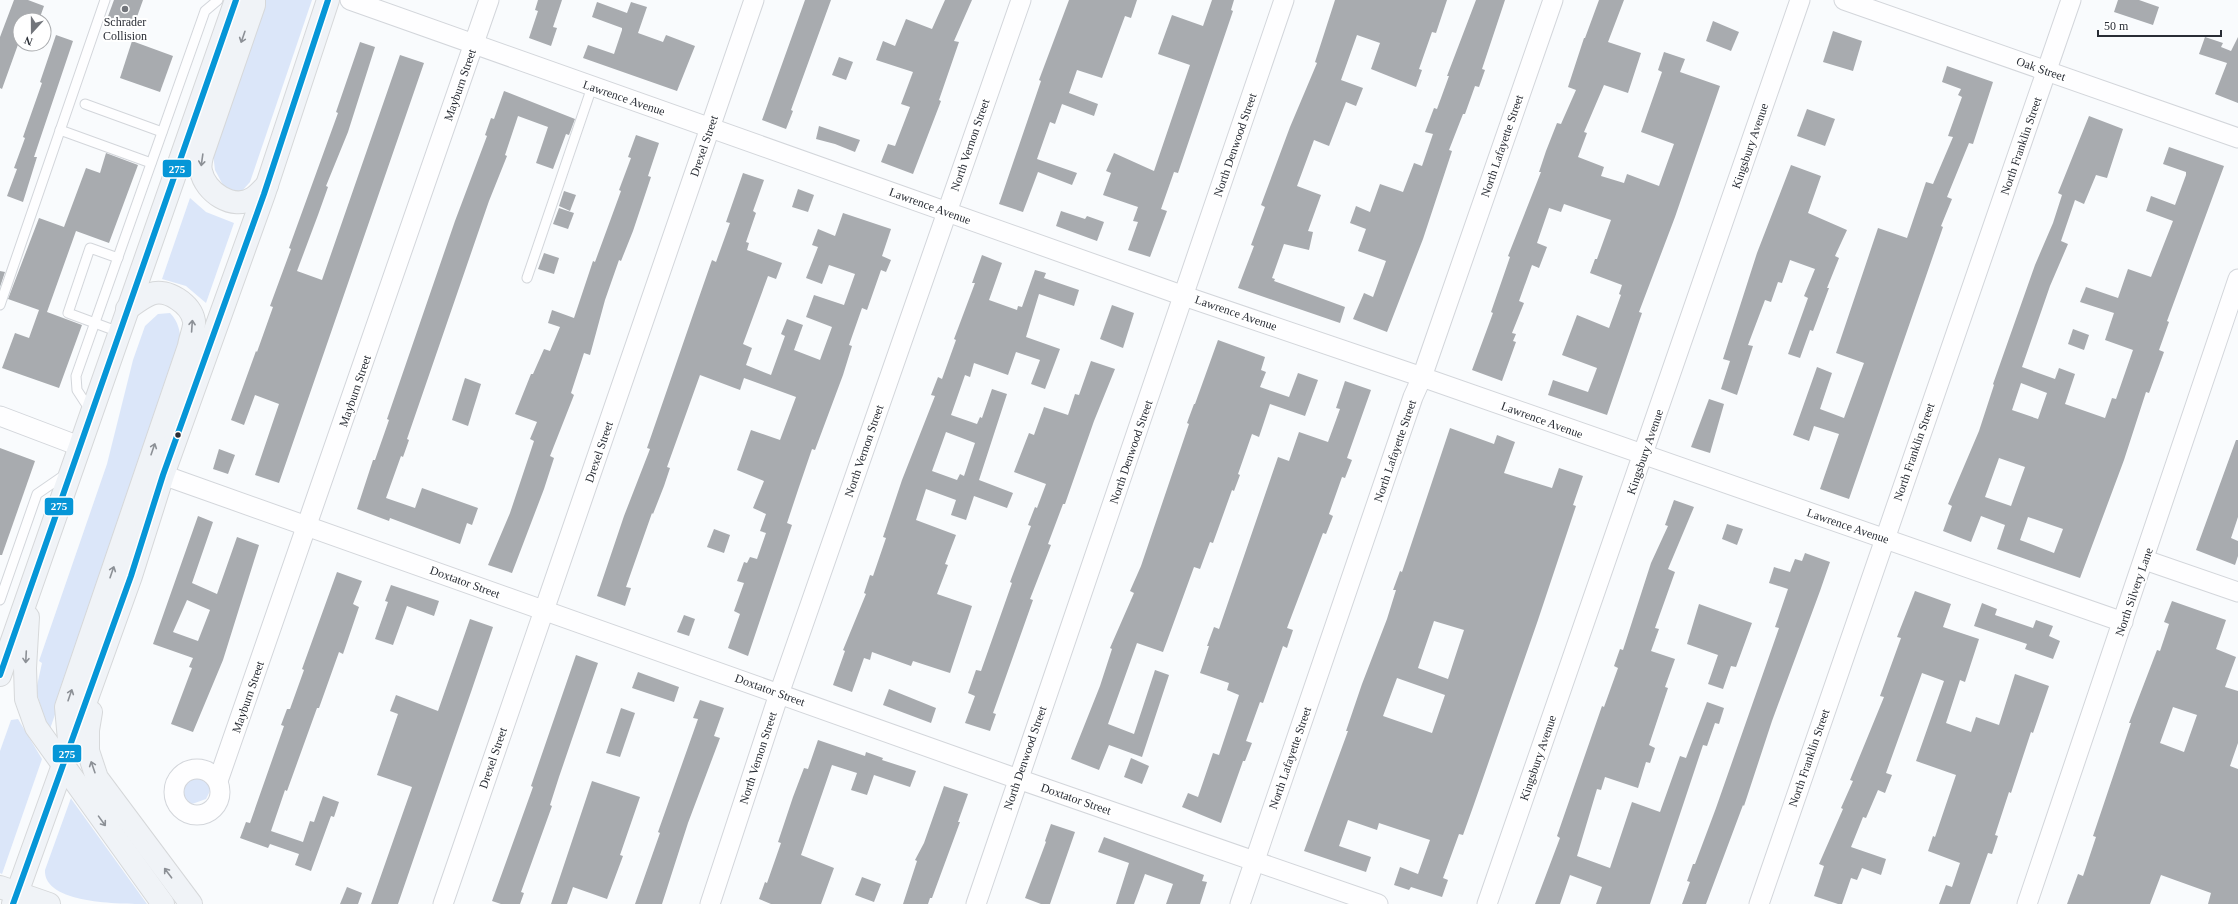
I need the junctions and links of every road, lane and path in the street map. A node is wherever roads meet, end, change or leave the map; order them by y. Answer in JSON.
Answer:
{"nodes":[{"id":1,"x":105,"y":0,"type":"edge"},
{"id":2,"x":218,"y":0,"type":"edge"},
{"id":3,"x":236,"y":0,"type":"edge"},
{"id":4,"x":254,"y":0,"type":"edge"},
{"id":5,"x":328,"y":0,"type":"edge"},
{"id":6,"x":350,"y":0,"type":"edge"},
{"id":7,"x":489,"y":0,"type":"edge"},
{"id":8,"x":754,"y":0,"type":"edge"},
{"id":9,"x":1021,"y":0,"type":"edge"},
{"id":10,"x":1284,"y":0,"type":"edge"},
{"id":11,"x":1553,"y":0,"type":"edge"},
{"id":12,"x":1800,"y":0,"type":"edge"},
{"id":13,"x":1844,"y":0,"type":"edge"},
{"id":14,"x":2071,"y":0,"type":"edge"},
{"id":15,"x":474,"y":44,"type":"junction"},
{"id":16,"x":2047,"y":71,"type":"junction"},
{"id":17,"x":592,"y":87,"type":"junction"},
{"id":18,"x":85,"y":104,"type":"dead end"},
{"id":19,"x":710,"y":129,"type":"junction"},
{"id":20,"x":60,"y":130,"type":"junction"},
{"id":21,"x":162,"y":132,"type":"junction"},
{"id":22,"x":2238,"y":138,"type":"edge"},
{"id":23,"x":151,"y":163,"type":"junction"},
{"id":24,"x":267,"y":186,"type":"junction"},
{"id":25,"x":946,"y":212,"type":"junction"},
{"id":26,"x":118,"y":258,"type":"junction"},
{"id":27,"x":527,"y":278,"type":"dead end"},
{"id":28,"x":2238,"y":279,"type":"edge"},
{"id":29,"x":1184,"y":296,"type":"junction"},
{"id":30,"x":0,"y":305,"type":"edge"},
{"id":31,"x":127,"y":309,"type":"junction"},
{"id":32,"x":95,"y":323,"type":"junction"},
{"id":33,"x":119,"y":332,"type":"junction"},
{"id":34,"x":1422,"y":377,"type":"junction"},
{"id":35,"x":91,"y":412,"type":"junction"},
{"id":36,"x":0,"y":416,"type":"edge"},
{"id":37,"x":79,"y":446,"type":"junction"},
{"id":38,"x":1644,"y":455,"type":"junction"},
{"id":39,"x":70,"y":471,"type":"junction"},
{"id":40,"x":163,"y":475,"type":"junction"},
{"id":41,"x":308,"y":526,"type":"junction"},
{"id":42,"x":1884,"y":539,"type":"junction"},
{"id":43,"x":2145,"y":560,"type":"junction"},
{"id":44,"x":30,"y":590,"type":"junction"},
{"id":45,"x":2238,"y":592,"type":"edge"},
{"id":46,"x":0,"y":600,"type":"edge"},
{"id":47,"x":544,"y":610,"type":"junction"},
{"id":48,"x":2123,"y":622,"type":"junction"},
{"id":49,"x":100,"y":662,"type":"junction"},
{"id":50,"x":0,"y":675,"type":"edge"},
{"id":51,"x":779,"y":694,"type":"junction"},
{"id":52,"x":66,"y":757,"type":"junction"},
{"id":53,"x":1018,"y":779,"type":"junction"},
{"id":54,"x":218,"y":781,"type":"dead end"},
{"id":55,"x":1254,"y":861,"type":"junction"},
{"id":56,"x":10,"y":895,"type":"edge"},
{"id":57,"x":49,"y":904,"type":"edge"},
{"id":58,"x":163,"y":904,"type":"edge"},
{"id":59,"x":192,"y":904,"type":"edge"},
{"id":60,"x":443,"y":904,"type":"edge"},
{"id":61,"x":710,"y":904,"type":"edge"},
{"id":62,"x":976,"y":904,"type":"edge"},
{"id":63,"x":1240,"y":904,"type":"edge"},
{"id":64,"x":1378,"y":904,"type":"edge"},
{"id":65,"x":1487,"y":904,"type":"edge"},
{"id":66,"x":1759,"y":904,"type":"edge"},
{"id":67,"x":2027,"y":904,"type":"edge"}],
"edges":[{"from":1,"to":20,"type":"lane"},
{"from":2,"to":21,"type":"lane"},
{"from":3,"to":31,"type":"main road"},
{"from":4,"to":24,"type":"main road","one_way":true},
{"from":5,"to":24,"type":"main road"},
{"from":6,"to":15,"type":"street","name":"Lawrence Avenue"},
{"from":7,"to":15,"type":"street","name":"Mayburn Street"},
{"from":8,"to":19,"type":"street","name":"Drexel Street"},
{"from":9,"to":25,"type":"street","name":"North Vernon Street"},
{"from":10,"to":29,"type":"street","name":"North Denwood Street"},
{"from":11,"to":34,"type":"street","name":"North Lafayette Street"},
{"from":12,"to":38,"type":"street","name":"Kingsbury Avenue"},
{"from":13,"to":16,"type":"street","name":"Oak Street"},
{"from":14,"to":16,"type":"street","name":"North Franklin Street"},
{"from":15,"to":17,"type":"street","name":"Lawrence Avenue"},
{"from":15,"to":41,"type":"street","name":"Mayburn Street"},
{"from":16,"to":22,"type":"street","name":"Oak Street"},
{"from":16,"to":42,"type":"street","name":"North Franklin Street"},
{"from":17,"to":19,"type":"street","name":"Lawrence Avenue"},
{"from":17,"to":27,"type":"lane"},
{"from":18,"to":21,"type":"lane"},
{"from":19,"to":25,"type":"street","name":"Lawrence Avenue"},
{"from":19,"to":47,"type":"street","name":"Drexel Street"},
{"from":20,"to":23,"type":"lane"},
{"from":20,"to":30,"type":"lane"},
{"from":21,"to":23,"type":"lane"},
{"from":23,"to":26,"type":"lane"},
{"from":24,"to":40,"type":"main road"},
{"from":25,"to":29,"type":"street","name":"Lawrence Avenue"},
{"from":25,"to":51,"type":"street","name":"North Vernon Street"},
{"from":26,"to":32,"type":"lane"},
{"from":26,"to":32,"type":"lane"},
{"from":28,"to":43,"type":"street","name":"North Silvery Lane"},
{"from":29,"to":34,"type":"street","name":"Lawrence Avenue"},
{"from":29,"to":53,"type":"street","name":"North Denwood Street"},
{"from":31,"to":33,"type":"main road"},
{"from":52,"to":31,"type":"main road","one_way":true},
{"from":32,"to":33,"type":"lane"},
{"from":32,"to":35,"type":"lane"},
{"from":33,"to":35,"type":"main road"},
{"from":34,"to":38,"type":"street","name":"Lawrence Avenue"},
{"from":34,"to":55,"type":"street","name":"North Lafayette Street"},
{"from":35,"to":37,"type":"main road"},
{"from":36,"to":37,"type":"street"},
{"from":37,"to":39,"type":"main road"},
{"from":38,"to":42,"type":"street","name":"Lawrence Avenue"},
{"from":38,"to":65,"type":"street","name":"Kingsbury Avenue"},
{"from":39,"to":44,"type":"main road"},
{"from":39,"to":46,"type":"lane"},
{"from":40,"to":41,"type":"street","name":"Doxtator Street"},
{"from":40,"to":49,"type":"main road"},
{"from":41,"to":47,"type":"street","name":"Doxtator Street"},
{"from":41,"to":54,"type":"street","name":"Mayburn Street"},
{"from":42,"to":48,"type":"street","name":"Lawrence Avenue"},
{"from":42,"to":66,"type":"street","name":"North Franklin Street"},
{"from":43,"to":45,"type":"street"},
{"from":43,"to":48,"type":"street","name":"North Silvery Lane"},
{"from":44,"to":50,"type":"main road"},
{"from":44,"to":52,"type":"main road","one_way":true},
{"from":47,"to":51,"type":"street","name":"Doxtator Street"},
{"from":47,"to":60,"type":"street","name":"Drexel Street"},
{"from":48,"to":67,"type":"street","name":"North Silvery Lane"},
{"from":49,"to":52,"type":"main road"},
{"from":59,"to":49,"type":"main road","one_way":true},
{"from":51,"to":53,"type":"street","name":"Doxtator Street"},
{"from":51,"to":61,"type":"street","name":"North Vernon Street"},
{"from":52,"to":56,"type":"main road"},
{"from":52,"to":58,"type":"main road","one_way":true},
{"from":53,"to":55,"type":"street","name":"Doxtator Street"},
{"from":53,"to":62,"type":"street","name":"North Denwood Street"},
{"from":55,"to":63,"type":"street","name":"North Lafayette Street"},
{"from":55,"to":64,"type":"street","name":"Doxtator Street"},
{"from":56,"to":57,"type":"main road"}]}
